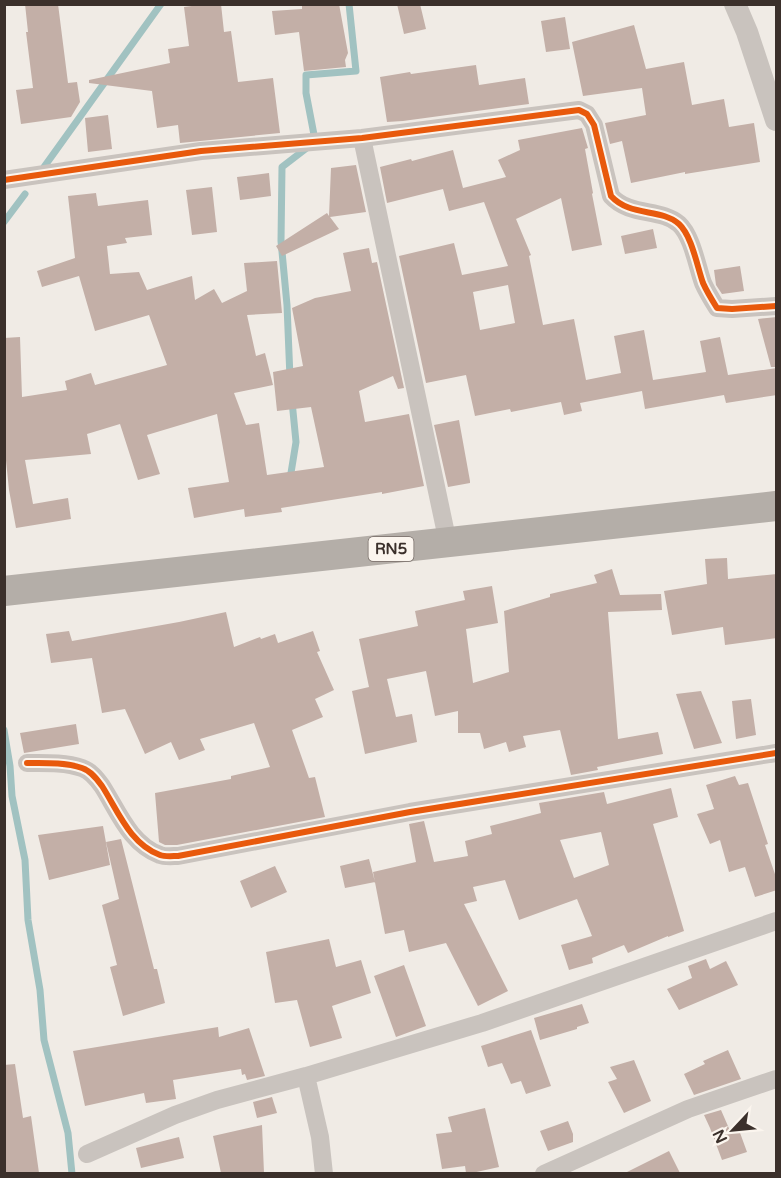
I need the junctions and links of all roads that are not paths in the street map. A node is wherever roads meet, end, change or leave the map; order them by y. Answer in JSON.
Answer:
{"nodes":[{"id":1,"x":735,"y":4,"type":"edge"},
{"id":2,"x":777,"y":120,"type":"edge"},
{"id":3,"x":362,"y":138,"type":"junction"},
{"id":4,"x":4,"y":180,"type":"edge"},
{"id":5,"x":777,"y":306,"type":"edge"},
{"id":6,"x":777,"y":506,"type":"edge"},
{"id":7,"x":448,"y":543,"type":"junction"},
{"id":8,"x":4,"y":591,"type":"edge"},
{"id":9,"x":777,"y":753,"type":"edge"},
{"id":10,"x":27,"y":763,"type":"dead end"},
{"id":11,"x":777,"y":921,"type":"edge"},
{"id":12,"x":306,"y":1077,"type":"junction"},
{"id":13,"x":777,"y":1079,"type":"edge"},
{"id":14,"x":87,"y":1155,"type":"dead end"},
{"id":15,"x":324,"y":1173,"type":"edge"},
{"id":16,"x":544,"y":1173,"type":"edge"}],
"edges":[{"from":1,"to":2,"type":"street"},
{"from":3,"to":4,"type":"street"},
{"from":3,"to":5,"type":"street"},
{"from":3,"to":7,"type":"street"},
{"from":6,"to":7,"type":"highway","number":"RN5"},
{"from":7,"to":8,"type":"highway","number":"RN5"},
{"from":9,"to":10,"type":"street"},
{"from":11,"to":12,"type":"street"},
{"from":12,"to":14,"type":"street"},
{"from":12,"to":15,"type":"street"},
{"from":13,"to":16,"type":"street"}]}
